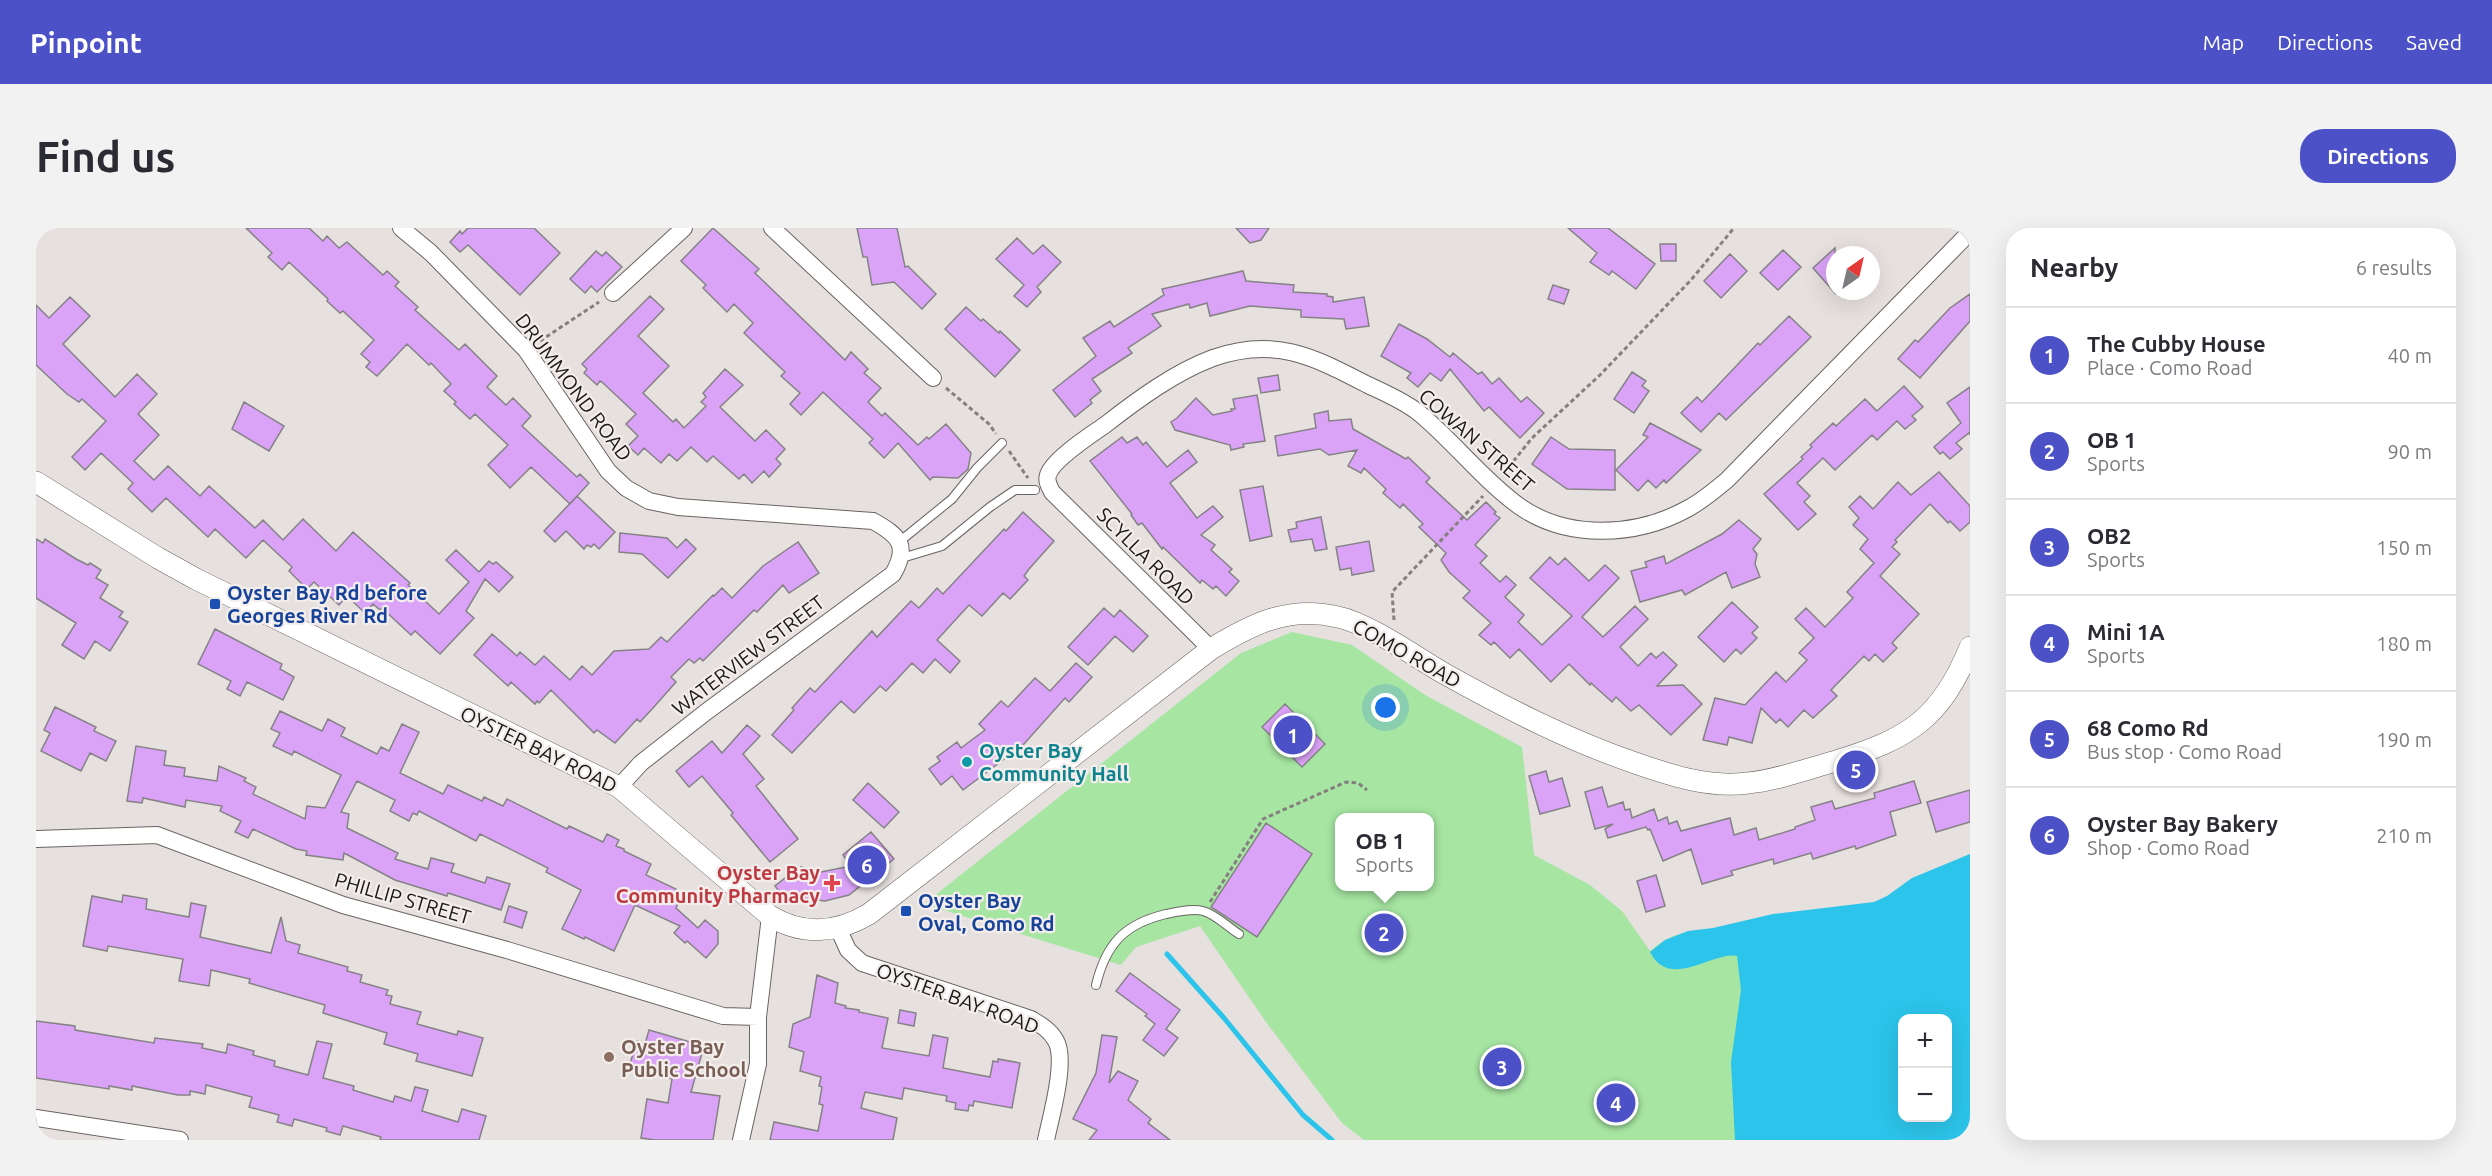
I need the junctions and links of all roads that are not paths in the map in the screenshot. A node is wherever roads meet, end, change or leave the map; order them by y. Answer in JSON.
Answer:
{"nodes":[{"id":1,"x":401,"y":228,"type":"edge"},
{"id":2,"x":684,"y":228,"type":"edge"},
{"id":3,"x":772,"y":228,"type":"edge"},
{"id":4,"x":1970,"y":232,"type":"edge"},
{"id":5,"x":614,"y":293,"type":"road end"},
{"id":6,"x":933,"y":378,"type":"road end"},
{"id":7,"x":1002,"y":443,"type":"road end"},
{"id":8,"x":36,"y":482,"type":"edge"},
{"id":9,"x":1035,"y":490,"type":"dead end"},
{"id":10,"x":1052,"y":492,"type":"joint"},
{"id":11,"x":900,"y":550,"type":"junction"},
{"id":12,"x":1970,"y":647,"type":"edge"},
{"id":13,"x":1211,"y":649,"type":"junction"},
{"id":14,"x":619,"y":787,"type":"junction"},
{"id":15,"x":36,"y":839,"type":"edge"},
{"id":16,"x":770,"y":916,"type":"junction"},
{"id":17,"x":838,"y":928,"type":"junction"},
{"id":18,"x":1239,"y":934,"type":"dead end"},
{"id":19,"x":1096,"y":985,"type":"dead end"},
{"id":20,"x":758,"y":1017,"type":"junction"},
{"id":21,"x":36,"y":1118,"type":"edge"},
{"id":22,"x":180,"y":1140,"type":"edge"},
{"id":23,"x":741,"y":1140,"type":"edge"},
{"id":24,"x":1046,"y":1140,"type":"edge"}],
"edges":[{"from":1,"to":11,"type":"street","name":"DRUMMOND ROAD"},
{"from":2,"to":5,"type":"street"},
{"from":3,"to":6,"type":"street"},
{"from":4,"to":10,"type":"street","name":"COWAN STREET"},
{"from":7,"to":11,"type":"lane"},
{"from":8,"to":14,"type":"street","name":"OYSTER BAY ROAD"},
{"from":9,"to":11,"type":"lane"},
{"from":10,"to":13,"type":"street","name":"SCYLLA ROAD"},
{"from":11,"to":14,"type":"street","name":"WATERVIEW STREET"},
{"from":12,"to":13,"type":"street","name":"COMO ROAD"},
{"from":13,"to":17,"type":"street","name":"COMO ROAD"},
{"from":14,"to":16,"type":"street","name":"OYSTER BAY ROAD"},
{"from":15,"to":20,"type":"street","name":"PHILLIP STREET"},
{"from":16,"to":17,"type":"street","name":"OYSTER BAY ROAD"},
{"from":16,"to":20,"type":"street"},
{"from":17,"to":24,"type":"street","name":"OYSTER BAY ROAD"},
{"from":18,"to":19,"type":"lane"},
{"from":20,"to":23,"type":"street"},
{"from":21,"to":22,"type":"street"}]}
